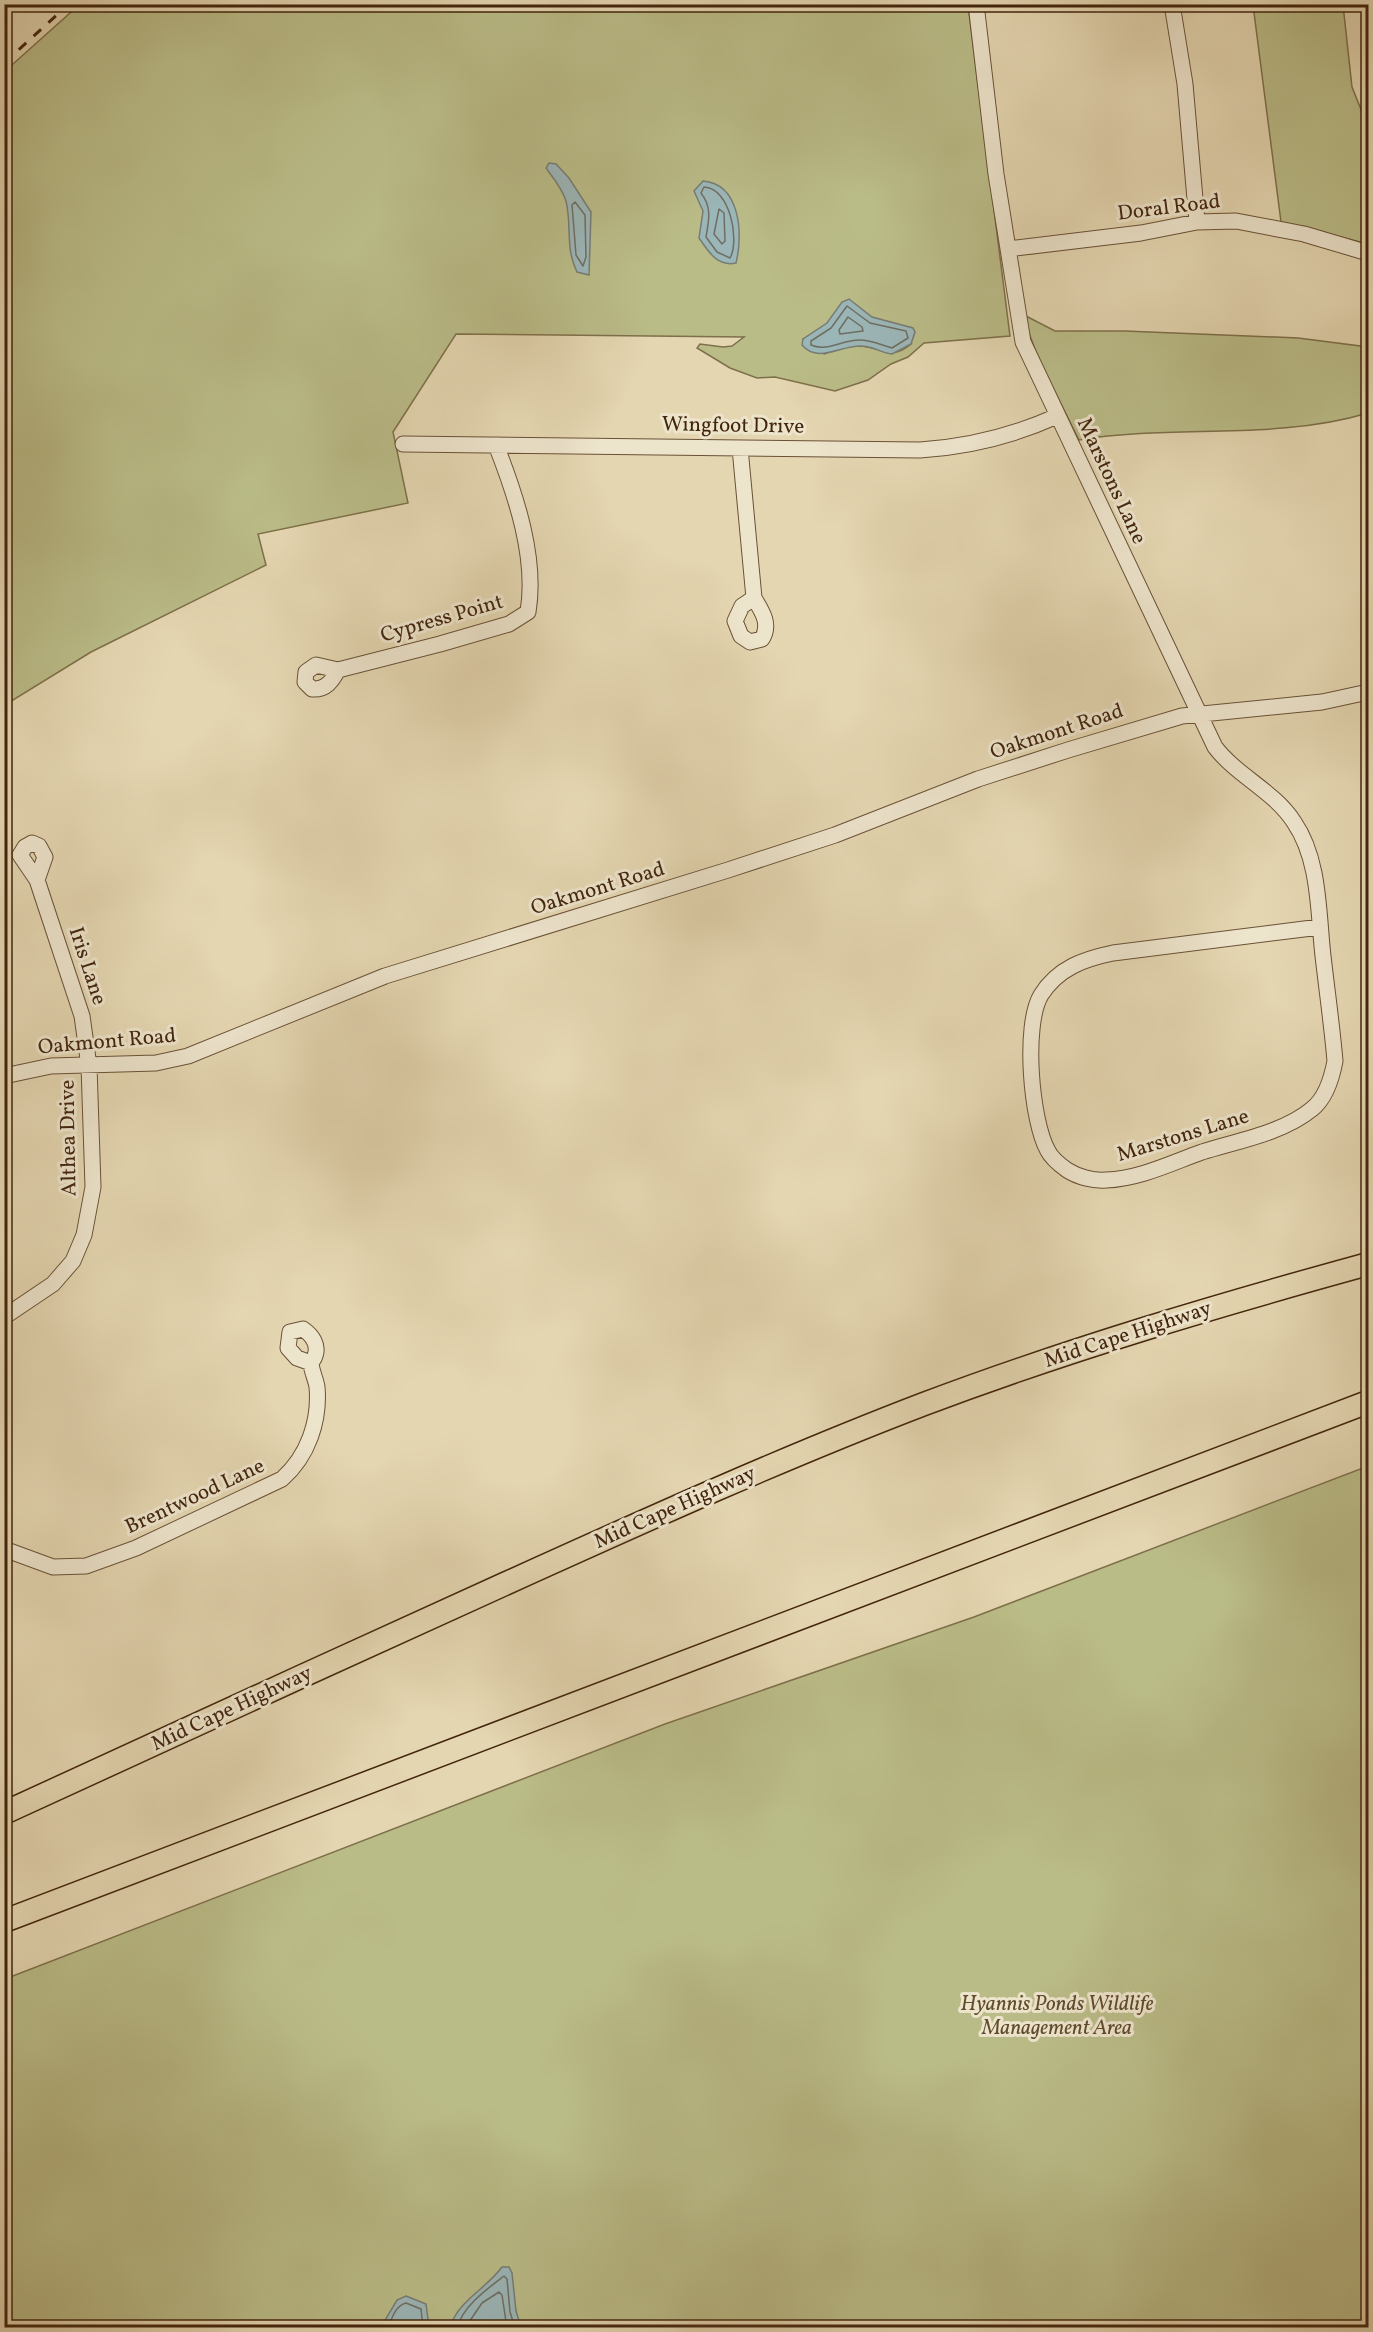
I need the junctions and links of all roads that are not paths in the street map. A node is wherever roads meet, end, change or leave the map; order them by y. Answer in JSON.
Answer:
{"nodes":[{"id":1,"x":976,"y":4,"type":"edge"},
{"id":2,"x":1172,"y":4,"type":"edge"},
{"id":3,"x":1197,"y":222,"type":"junction"},
{"id":4,"x":1008,"y":249,"type":"junction"},
{"id":5,"x":1368,"y":253,"type":"edge"},
{"id":6,"x":1057,"y":416,"type":"junction"},
{"id":7,"x":403,"y":444,"type":"dead end"},
{"id":8,"x":496,"y":445,"type":"junction"},
{"id":9,"x":740,"y":448,"type":"junction"},
{"id":10,"x":754,"y":598,"type":"dead end"},
{"id":11,"x":338,"y":670,"type":"dead end"},
{"id":12,"x":1368,"y":692,"type":"edge"},
{"id":13,"x":1200,"y":714,"type":"junction"},
{"id":14,"x":37,"y":880,"type":"dead end"},
{"id":15,"x":1320,"y":927,"type":"junction"},
{"id":16,"x":89,"y":1066,"type":"junction"},
{"id":17,"x":4,"y":1076,"type":"edge"},
{"id":18,"x":1368,"y":1264,"type":"edge"},
{"id":19,"x":4,"y":1317,"type":"edge"},
{"id":20,"x":311,"y":1363,"type":"dead end"},
{"id":21,"x":1368,"y":1402,"type":"edge"},
{"id":22,"x":4,"y":1549,"type":"edge"},
{"id":23,"x":4,"y":1813,"type":"edge"},
{"id":24,"x":4,"y":1922,"type":"edge"}],
"edges":[{"from":1,"to":4,"type":"street","name":"Marstons Lane"},
{"from":2,"to":3,"type":"street"},
{"from":3,"to":4,"type":"street","name":"Doral Road"},
{"from":3,"to":5,"type":"street","name":"Doral Road"},
{"from":4,"to":6,"type":"street","name":"Marstons Lane"},
{"from":6,"to":9,"type":"street","name":"Wingfoot Drive"},
{"from":6,"to":13,"type":"street","name":"Marstons Lane"},
{"from":7,"to":8,"type":"street","name":"Wingfoot Drive"},
{"from":8,"to":9,"type":"street","name":"Wingfoot Drive"},
{"from":8,"to":11,"type":"street","name":"Cypress Point"},
{"from":9,"to":10,"type":"street"},
{"from":12,"to":13,"type":"street","name":"Oakmont Road"},
{"from":13,"to":15,"type":"street","name":"Marstons Lane"},
{"from":13,"to":16,"type":"street","name":"Oakmont Road"},
{"from":14,"to":16,"type":"street","name":"Iris Lane"},
{"from":15,"to":15,"type":"street","name":"Marstons Lane"},
{"from":16,"to":17,"type":"street","name":"Oakmont Road"},
{"from":16,"to":19,"type":"street","name":"Althea Drive"},
{"from":18,"to":23,"type":"highway","name":"Mid Cape Highway"},
{"from":20,"to":22,"type":"street","name":"Brentwood Lane"},
{"from":21,"to":24,"type":"highway"}]}
